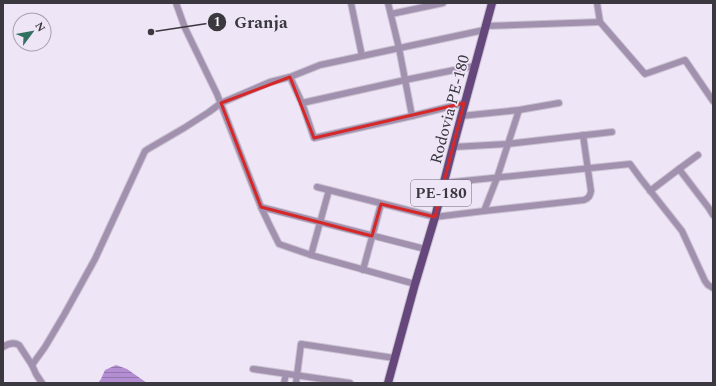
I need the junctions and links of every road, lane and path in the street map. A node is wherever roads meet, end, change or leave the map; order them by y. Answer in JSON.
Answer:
{"nodes":[{"id":1,"x":176,"y":3,"type":"edge"},
{"id":2,"x":351,"y":3,"type":"edge"},
{"id":3,"x":388,"y":3,"type":"edge"},
{"id":4,"x":443,"y":3,"type":"edge"},
{"id":5,"x":492,"y":3,"type":"edge"},
{"id":6,"x":596,"y":3,"type":"edge"},
{"id":7,"x":391,"y":14,"type":"junction"},
{"id":8,"x":600,"y":22,"type":"junction"},
{"id":9,"x":485,"y":28,"type":"junction"},
{"id":10,"x":399,"y":48,"type":"junction"},
{"id":11,"x":362,"y":56,"type":"junction"},
{"id":12,"x":474,"y":66,"type":"junction"},
{"id":13,"x":290,"y":77,"type":"junction"},
{"id":14,"x":405,"y":80,"type":"junction"},
{"id":15,"x":713,"y":101,"type":"edge"},
{"id":16,"x":221,"y":103,"type":"junction"},
{"id":17,"x":302,"y":103,"type":"junction"},
{"id":18,"x":464,"y":103,"type":"junction"},
{"id":19,"x":559,"y":103,"type":"dead end"},
{"id":20,"x":519,"y":110,"type":"junction"},
{"id":21,"x":412,"y":116,"type":"junction"},
{"id":22,"x":461,"y":116,"type":"junction"},
{"id":23,"x":612,"y":132,"type":"dead end"},
{"id":24,"x":583,"y":135,"type":"junction"},
{"id":25,"x":507,"y":144,"type":"junction"},
{"id":26,"x":453,"y":147,"type":"junction"},
{"id":27,"x":698,"y":155,"type":"dead end"},
{"id":28,"x":588,"y":168,"type":"junction"},
{"id":29,"x":679,"y":170,"type":"junction"},
{"id":30,"x":496,"y":178,"type":"junction"},
{"id":31,"x":444,"y":183,"type":"junction"},
{"id":32,"x":317,"y":187,"type":"dead end"},
{"id":33,"x":329,"y":190,"type":"junction"},
{"id":34,"x":650,"y":191,"type":"junction"},
{"id":35,"x":381,"y":204,"type":"junction"},
{"id":36,"x":261,"y":207,"type":"junction"},
{"id":37,"x":484,"y":211,"type":"junction"},
{"id":38,"x":713,"y":216,"type":"edge"},
{"id":39,"x":435,"y":217,"type":"junction"},
{"id":40,"x":320,"y":223,"type":"junction"},
{"id":41,"x":372,"y":236,"type":"junction"},
{"id":42,"x":425,"y":249,"type":"junction"},
{"id":43,"x":311,"y":255,"type":"junction"},
{"id":44,"x":363,"y":270,"type":"junction"},
{"id":45,"x":415,"y":284,"type":"junction"},
{"id":46,"x":713,"y":288,"type":"edge"},
{"id":47,"x":3,"y":347,"type":"edge"},
{"id":48,"x":394,"y":358,"type":"junction"},
{"id":49,"x":32,"y":365,"type":"junction"},
{"id":50,"x":253,"y":369,"type":"dead end"},
{"id":51,"x":286,"y":374,"type":"junction"},
{"id":52,"x":297,"y":375,"type":"junction"},
{"id":53,"x":42,"y":383,"type":"edge"},
{"id":54,"x":284,"y":383,"type":"edge"},
{"id":55,"x":296,"y":383,"type":"edge"},
{"id":56,"x":350,"y":383,"type":"edge"},
{"id":57,"x":388,"y":383,"type":"edge"}],
"edges":[{"from":1,"to":16,"type":"street"},
{"from":2,"to":11,"type":"street"},
{"from":3,"to":7,"type":"street"},
{"from":4,"to":7,"type":"street"},
{"from":5,"to":9,"type":"main road","name":"Rodovia PE-180","number":"PE-180"},
{"from":6,"to":8,"type":"street"},
{"from":7,"to":10,"type":"street"},
{"from":8,"to":9,"type":"street"},
{"from":8,"to":15,"type":"street"},
{"from":9,"to":10,"type":"street"},
{"from":9,"to":12,"type":"main road","name":"Rodovia PE-180","number":"PE-180"},
{"from":10,"to":11,"type":"street"},
{"from":10,"to":14,"type":"street"},
{"from":11,"to":13,"type":"street"},
{"from":12,"to":14,"type":"street"},
{"from":12,"to":18,"type":"main road","name":"Rodovia PE-180","number":"PE-180"},
{"from":13,"to":16,"type":"street"},
{"from":13,"to":17,"type":"street"},
{"from":14,"to":17,"type":"street"},
{"from":14,"to":21,"type":"street"},
{"from":16,"to":36,"type":"street"},
{"from":16,"to":49,"type":"street"},
{"from":17,"to":21,"type":"street"},
{"from":18,"to":21,"type":"street"},
{"from":18,"to":22,"type":"main road","name":"Rodovia PE-180","number":"PE-180"},
{"from":19,"to":20,"type":"street"},
{"from":20,"to":22,"type":"street"},
{"from":20,"to":25,"type":"street"},
{"from":22,"to":26,"type":"main road","name":"Rodovia PE-180","number":"PE-180"},
{"from":23,"to":24,"type":"street"},
{"from":24,"to":25,"type":"street"},
{"from":24,"to":28,"type":"street"},
{"from":25,"to":26,"type":"street"},
{"from":25,"to":30,"type":"street"},
{"from":26,"to":31,"type":"main road","name":"Rodovia PE-180","number":"PE-180"},
{"from":27,"to":29,"type":"street"},
{"from":28,"to":30,"type":"street"},
{"from":28,"to":34,"type":"street"},
{"from":28,"to":37,"type":"street"},
{"from":29,"to":34,"type":"street"},
{"from":29,"to":38,"type":"street"},
{"from":30,"to":31,"type":"street"},
{"from":30,"to":37,"type":"street"},
{"from":31,"to":39,"type":"main road","name":"Rodovia PE-180","number":"PE-180"},
{"from":32,"to":33,"type":"street"},
{"from":33,"to":35,"type":"street"},
{"from":33,"to":40,"type":"street"},
{"from":34,"to":46,"type":"street"},
{"from":35,"to":39,"type":"street"},
{"from":35,"to":41,"type":"street"},
{"from":36,"to":40,"type":"street"},
{"from":36,"to":43,"type":"street"},
{"from":37,"to":39,"type":"street"},
{"from":39,"to":42,"type":"main road","name":"Rodovia PE-180","number":"PE-180"},
{"from":40,"to":41,"type":"street"},
{"from":40,"to":43,"type":"street"},
{"from":41,"to":42,"type":"street"},
{"from":41,"to":44,"type":"street"},
{"from":42,"to":45,"type":"main road","name":"Rodovia PE-180","number":"PE-180"},
{"from":43,"to":44,"type":"street"},
{"from":44,"to":45,"type":"street"},
{"from":45,"to":48,"type":"main road","name":"Rodovia PE-180","number":"PE-180"},
{"from":47,"to":49,"type":"street"},
{"from":48,"to":52,"type":"street"},
{"from":48,"to":57,"type":"main road","name":"Rodovia PE-180","number":"PE-180"},
{"from":49,"to":53,"type":"street"},
{"from":50,"to":51,"type":"street"},
{"from":51,"to":52,"type":"street"},
{"from":51,"to":54,"type":"street"},
{"from":52,"to":55,"type":"street"},
{"from":52,"to":56,"type":"street"}]}
